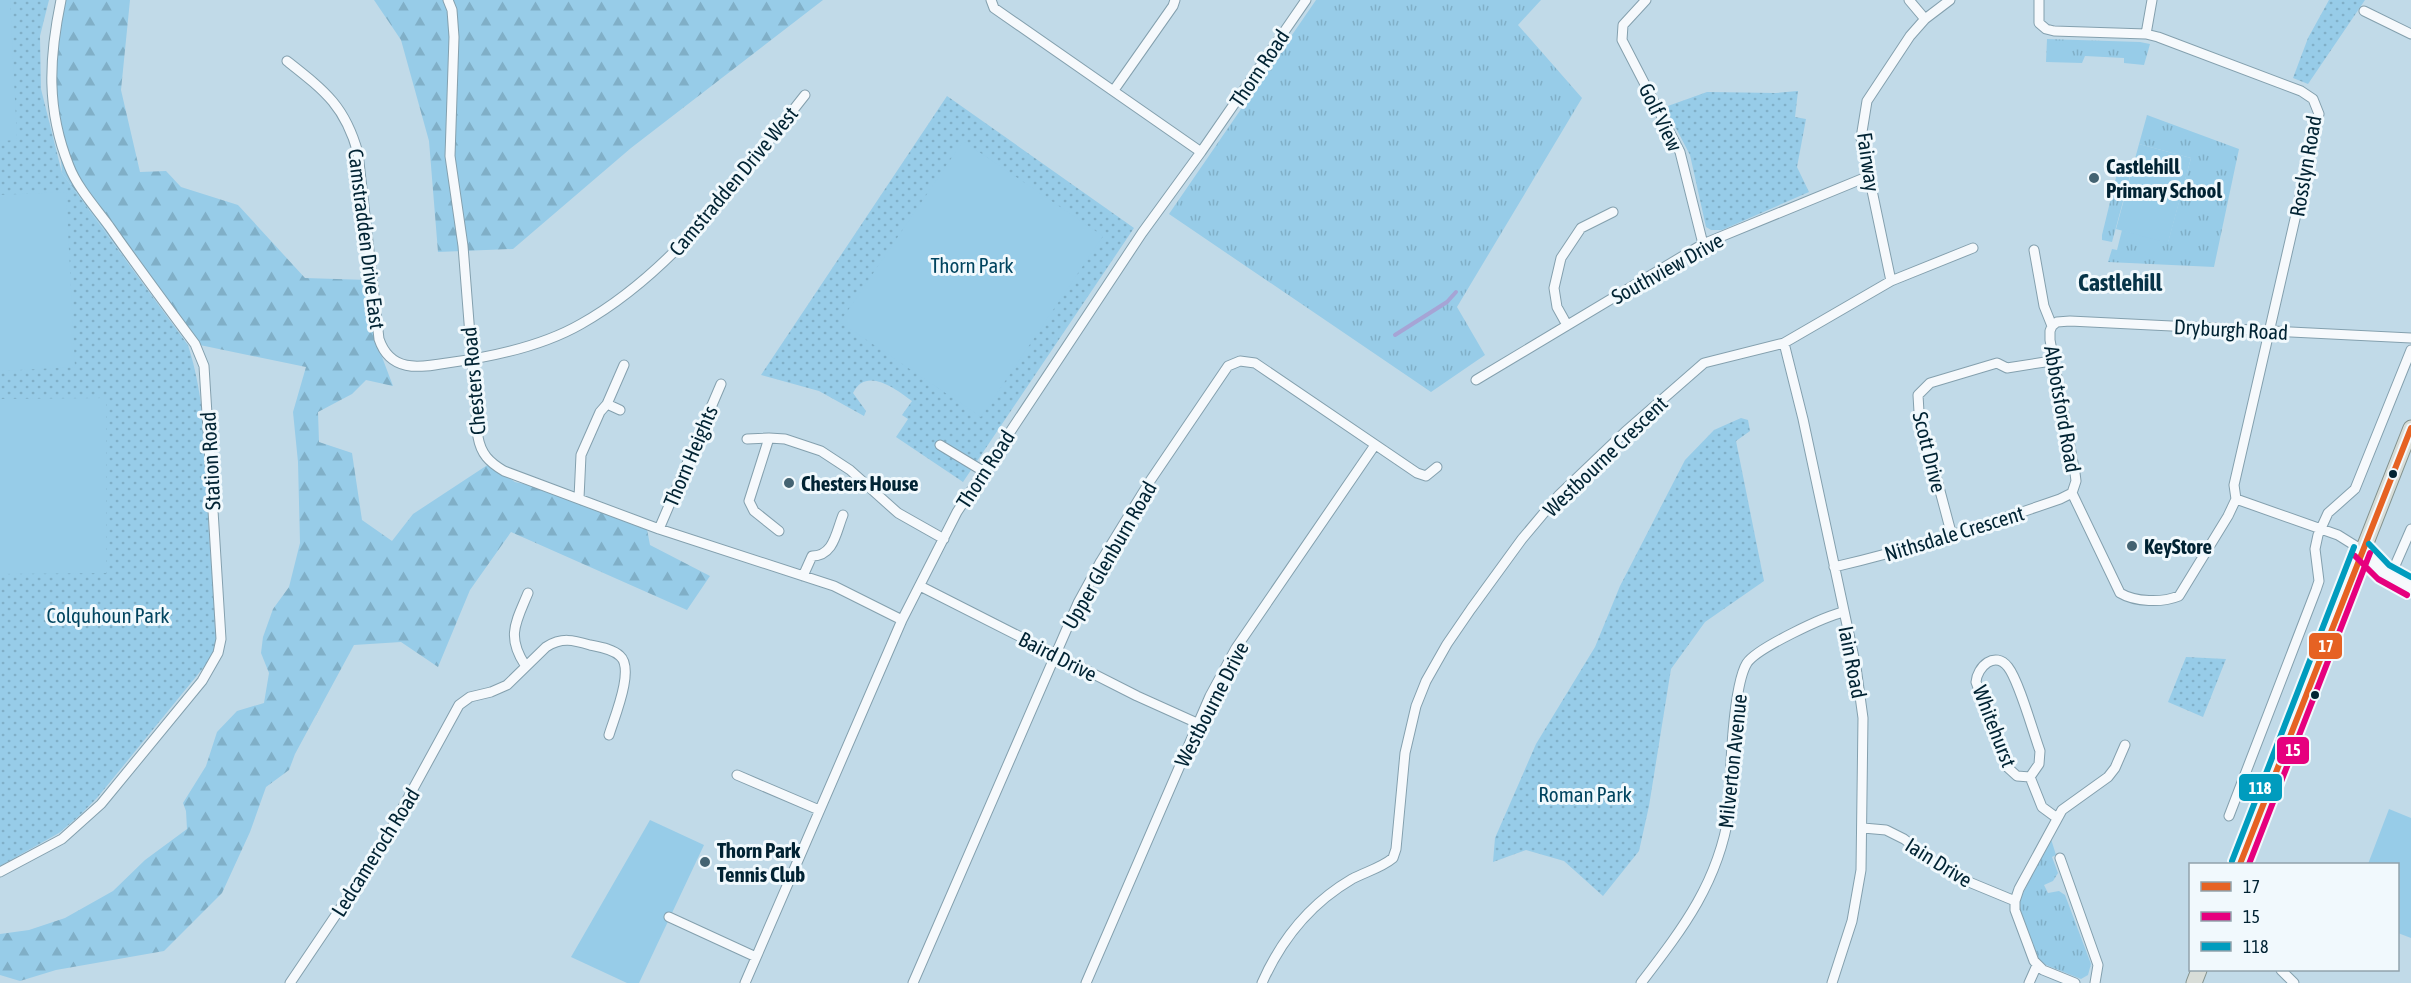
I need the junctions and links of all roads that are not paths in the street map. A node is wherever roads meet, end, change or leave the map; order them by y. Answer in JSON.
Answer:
{"nodes":[{"id":1,"x":61,"y":0,"type":"edge"},
{"id":2,"x":448,"y":0,"type":"edge"},
{"id":3,"x":991,"y":0,"type":"edge"},
{"id":4,"x":1175,"y":0,"type":"edge"},
{"id":5,"x":1305,"y":0,"type":"edge"},
{"id":6,"x":1646,"y":0,"type":"edge"},
{"id":7,"x":1909,"y":0,"type":"edge"},
{"id":8,"x":1950,"y":0,"type":"edge"},
{"id":9,"x":2039,"y":0,"type":"edge"},
{"id":10,"x":2152,"y":0,"type":"edge"},
{"id":11,"x":2364,"y":11,"type":"dead end"},
{"id":12,"x":1925,"y":19,"type":"junction"},
{"id":13,"x":2146,"y":34,"type":"junction"},
{"id":14,"x":2411,"y":34,"type":"edge"},
{"id":15,"x":287,"y":61,"type":"dead end"},
{"id":16,"x":1114,"y":90,"type":"junction"},
{"id":17,"x":805,"y":95,"type":"dead end"},
{"id":18,"x":1201,"y":152,"type":"junction"},
{"id":19,"x":1869,"y":176,"type":"junction"},
{"id":20,"x":1613,"y":212,"type":"dead end"},
{"id":21,"x":1703,"y":244,"type":"junction"},
{"id":22,"x":1973,"y":248,"type":"dead end"},
{"id":23,"x":2034,"y":250,"type":"dead end"},
{"id":24,"x":1891,"y":281,"type":"junction"},
{"id":25,"x":1567,"y":325,"type":"junction"},
{"id":26,"x":2052,"y":326,"type":"junction"},
{"id":27,"x":2270,"y":331,"type":"junction"},
{"id":28,"x":2411,"y":338,"type":"edge"},
{"id":29,"x":1784,"y":343,"type":"junction"},
{"id":30,"x":2411,"y":350,"type":"edge"},
{"id":31,"x":471,"y":360,"type":"junction"},
{"id":32,"x":2044,"y":362,"type":"dead end"},
{"id":33,"x":624,"y":365,"type":"dead end"},
{"id":34,"x":1476,"y":380,"type":"dead end"},
{"id":35,"x":721,"y":384,"type":"dead end"},
{"id":36,"x":607,"y":404,"type":"junction"},
{"id":37,"x":621,"y":410,"type":"dead end"},
{"id":38,"x":2411,"y":428,"type":"edge"},
{"id":39,"x":769,"y":438,"type":"junction"},
{"id":40,"x":747,"y":439,"type":"dead end"},
{"id":41,"x":1375,"y":445,"type":"junction"},
{"id":42,"x":940,"y":446,"type":"dead end"},
{"id":43,"x":1437,"y":467,"type":"dead end"},
{"id":44,"x":983,"y":471,"type":"junction"},
{"id":45,"x":2072,"y":493,"type":"junction"},
{"id":46,"x":579,"y":498,"type":"junction"},
{"id":47,"x":2236,"y":499,"type":"junction"},
{"id":48,"x":843,"y":515,"type":"dead end"},
{"id":49,"x":659,"y":529,"type":"junction"},
{"id":50,"x":2321,"y":529,"type":"junction"},
{"id":51,"x":2411,"y":529,"type":"edge"},
{"id":52,"x":779,"y":531,"type":"dead end"},
{"id":53,"x":1952,"y":536,"type":"junction"},
{"id":54,"x":944,"y":539,"type":"junction"},
{"id":55,"x":2362,"y":550,"type":"junction"},
{"id":56,"x":1834,"y":567,"type":"junction"},
{"id":57,"x":803,"y":576,"type":"junction"},
{"id":58,"x":2390,"y":577,"type":"junction"},
{"id":59,"x":920,"y":586,"type":"junction"},
{"id":60,"x":2411,"y":587,"type":"edge"},
{"id":61,"x":528,"y":594,"type":"dead end"},
{"id":62,"x":1844,"y":612,"type":"junction"},
{"id":63,"x":902,"y":620,"type":"junction"},
{"id":64,"x":1055,"y":654,"type":"junction"},
{"id":65,"x":525,"y":665,"type":"junction"},
{"id":66,"x":1197,"y":723,"type":"junction"},
{"id":67,"x":609,"y":735,"type":"dead end"},
{"id":68,"x":2125,"y":744,"type":"dead end"},
{"id":69,"x":737,"y":775,"type":"dead end"},
{"id":70,"x":2030,"y":777,"type":"junction"},
{"id":71,"x":819,"y":810,"type":"junction"},
{"id":72,"x":2229,"y":816,"type":"dead end"},
{"id":73,"x":2057,"y":818,"type":"junction"},
{"id":74,"x":1863,"y":828,"type":"junction"},
{"id":75,"x":2060,"y":858,"type":"dead end"},
{"id":76,"x":2240,"y":863,"type":"edge"},
{"id":77,"x":0,"y":872,"type":"edge"},
{"id":78,"x":2015,"y":901,"type":"junction"},
{"id":79,"x":669,"y":917,"type":"dead end"},
{"id":80,"x":756,"y":957,"type":"junction"},
{"id":81,"x":2037,"y":965,"type":"junction"},
{"id":82,"x":2283,"y":971,"type":"edge"},
{"id":83,"x":290,"y":983,"type":"edge"},
{"id":84,"x":745,"y":983,"type":"edge"},
{"id":85,"x":913,"y":983,"type":"edge"},
{"id":86,"x":1086,"y":983,"type":"edge"},
{"id":87,"x":1262,"y":983,"type":"edge"},
{"id":88,"x":1641,"y":983,"type":"edge"},
{"id":89,"x":1832,"y":983,"type":"edge"},
{"id":90,"x":2029,"y":983,"type":"edge"},
{"id":91,"x":2074,"y":983,"type":"edge"},
{"id":92,"x":2095,"y":983,"type":"edge"},
{"id":93,"x":2294,"y":983,"type":"edge"}],
"edges":[{"from":1,"to":77,"type":"street","name":"Station Road"},
{"from":2,"to":31,"type":"street","name":"Chesters Road"},
{"from":3,"to":16,"type":"street"},
{"from":4,"to":16,"type":"street"},
{"from":5,"to":18,"type":"street","name":"Thorn Road"},
{"from":6,"to":21,"type":"street","name":"Golf View"},
{"from":7,"to":12,"type":"street"},
{"from":8,"to":12,"type":"street","name":"Fairway"},
{"from":9,"to":13,"type":"street","name":"Rosslyn Road"},
{"from":10,"to":13,"type":"street"},
{"from":11,"to":14,"type":"street"},
{"from":12,"to":19,"type":"street","name":"Fairway"},
{"from":13,"to":27,"type":"street","name":"Rosslyn Road"},
{"from":15,"to":31,"type":"street","name":"Camstradden Drive East"},
{"from":16,"to":18,"type":"street"},
{"from":17,"to":31,"type":"street","name":"Camstradden Drive West"},
{"from":18,"to":44,"type":"street","name":"Thorn Road"},
{"from":19,"to":21,"type":"street","name":"Southview Drive"},
{"from":19,"to":24,"type":"street","name":"Fairway"},
{"from":20,"to":25,"type":"street"},
{"from":21,"to":25,"type":"street","name":"Southview Drive"},
{"from":22,"to":24,"type":"street","name":"Westbourne Crescent"},
{"from":23,"to":26,"type":"street","name":"Abbotsford Road"},
{"from":24,"to":29,"type":"street","name":"Westbourne Crescent"},
{"from":25,"to":34,"type":"street","name":"Southview Drive"},
{"from":26,"to":27,"type":"street","name":"Dryburgh Road"},
{"from":26,"to":45,"type":"street","name":"Abbotsford Road"},
{"from":27,"to":28,"type":"street","name":"Dryburgh Road"},
{"from":27,"to":47,"type":"street","name":"Rosslyn Road"},
{"from":29,"to":56,"type":"street","name":"Iain Road"},
{"from":29,"to":87,"type":"street","name":"Westbourne Crescent"},
{"from":30,"to":50,"type":"street"},
{"from":31,"to":46,"type":"street","name":"Chesters Road"},
{"from":32,"to":53,"type":"street","name":"Scott Drive"},
{"from":33,"to":36,"type":"street"},
{"from":35,"to":49,"type":"street","name":"Thorn Heights"},
{"from":36,"to":37,"type":"street"},
{"from":36,"to":46,"type":"street"},
{"from":38,"to":55,"type":"main road"},
{"from":39,"to":40,"type":"street"},
{"from":39,"to":52,"type":"street"},
{"from":39,"to":54,"type":"street"},
{"from":41,"to":43,"type":"street","name":"Upper Glenburn Road"},
{"from":41,"to":64,"type":"street","name":"Upper Glenburn Road"},
{"from":41,"to":66,"type":"street","name":"Westbourne Drive"},
{"from":42,"to":44,"type":"street"},
{"from":44,"to":54,"type":"street","name":"Thorn Road"},
{"from":45,"to":47,"type":"street"},
{"from":45,"to":53,"type":"street","name":"Nithsdale Crescent"},
{"from":46,"to":49,"type":"street","name":"Chesters Road"},
{"from":47,"to":50,"type":"street"},
{"from":48,"to":57,"type":"street"},
{"from":49,"to":57,"type":"street","name":"Chesters Road"},
{"from":50,"to":55,"type":"street"},
{"from":50,"to":72,"type":"street"},
{"from":51,"to":58,"type":"street"},
{"from":53,"to":56,"type":"street","name":"Nithsdale Crescent"},
{"from":54,"to":59,"type":"street","name":"Thorn Road"},
{"from":55,"to":58,"type":"street"},
{"from":55,"to":76,"type":"main road"},
{"from":56,"to":62,"type":"street","name":"Iain Road"},
{"from":57,"to":63,"type":"street","name":"Chesters Road"},
{"from":58,"to":60,"type":"street"},
{"from":59,"to":63,"type":"street","name":"Thorn Road"},
{"from":59,"to":64,"type":"street","name":"Baird Drive"},
{"from":61,"to":65,"type":"street"},
{"from":62,"to":74,"type":"street","name":"Iain Road"},
{"from":62,"to":88,"type":"street","name":"Milverton Avenue"},
{"from":63,"to":71,"type":"street","name":"Thorn Road"},
{"from":64,"to":66,"type":"street","name":"Baird Drive"},
{"from":64,"to":85,"type":"street","name":"Upper Glenburn Road"},
{"from":65,"to":67,"type":"street"},
{"from":65,"to":83,"type":"street","name":"Ledcameroch Road"},
{"from":66,"to":86,"type":"street","name":"Westbourne Drive"},
{"from":68,"to":73,"type":"street"},
{"from":69,"to":71,"type":"street"},
{"from":70,"to":70,"type":"street","name":"Whitehurst"},
{"from":70,"to":73,"type":"street","name":"Whitehurst"},
{"from":71,"to":80,"type":"street","name":"Thorn Road"},
{"from":73,"to":78,"type":"street"},
{"from":74,"to":78,"type":"street","name":"Iain Drive"},
{"from":74,"to":89,"type":"street","name":"Iain Road"},
{"from":75,"to":92,"type":"street"},
{"from":78,"to":81,"type":"street"},
{"from":79,"to":80,"type":"street"},
{"from":80,"to":84,"type":"street","name":"Thorn Road"},
{"from":81,"to":90,"type":"street"},
{"from":81,"to":91,"type":"street"},
{"from":82,"to":93,"type":"street"}]}
